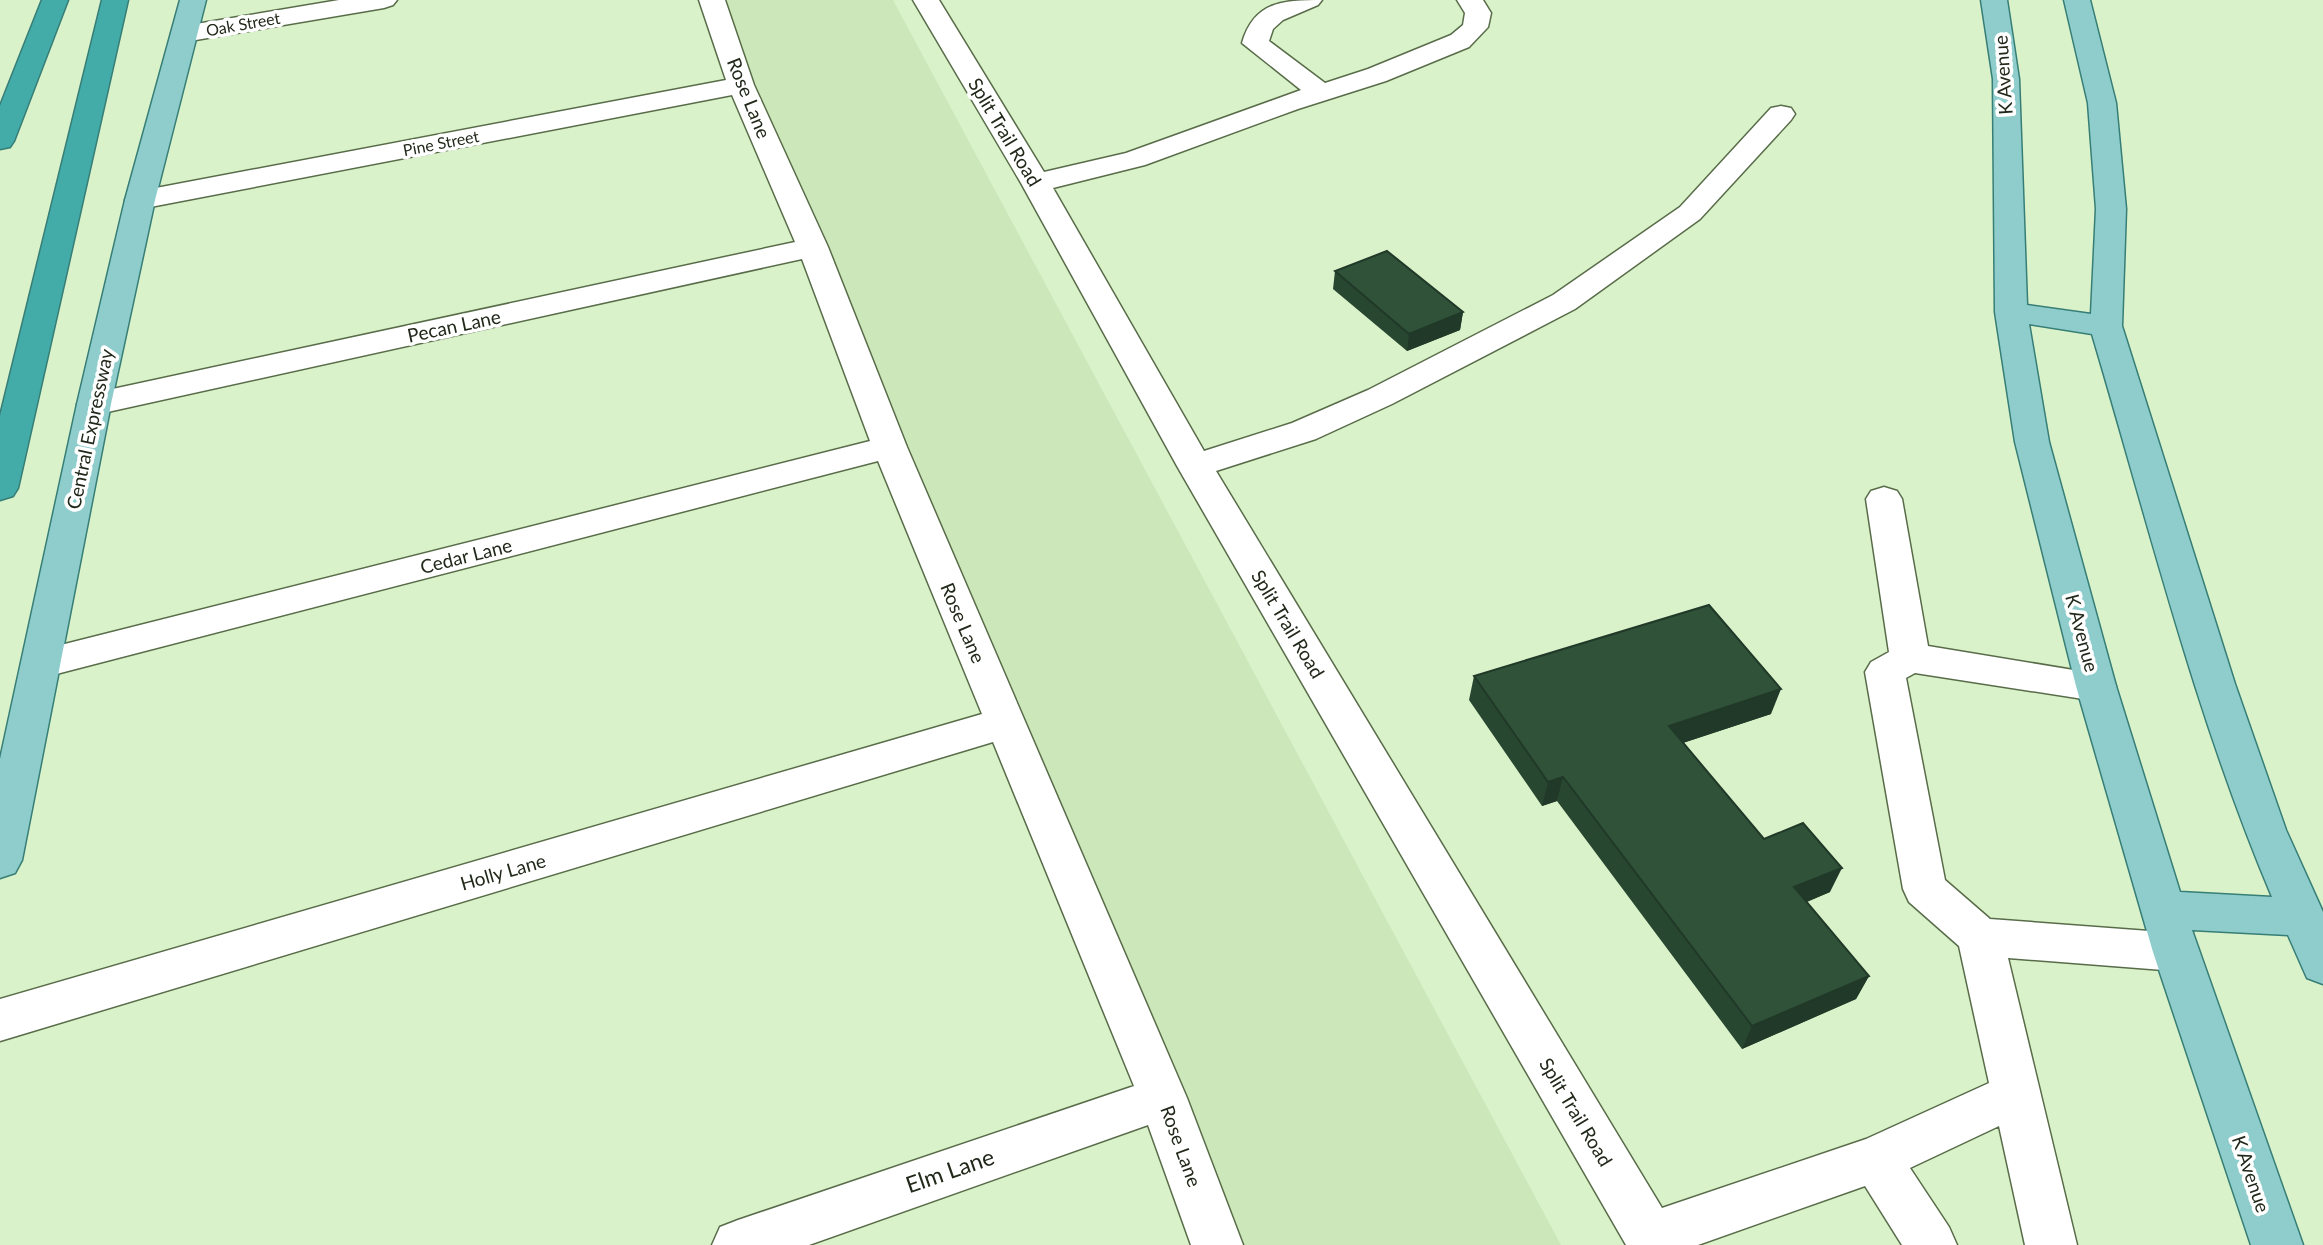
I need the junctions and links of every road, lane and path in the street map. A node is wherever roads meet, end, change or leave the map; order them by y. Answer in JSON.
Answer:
{"nodes":[{"id":1,"x":55,"y":0,"type":"edge"},
{"id":2,"x":115,"y":0,"type":"edge"},
{"id":3,"x":193,"y":0,"type":"edge"},
{"id":4,"x":384,"y":0,"type":"edge"},
{"id":5,"x":712,"y":0,"type":"edge"},
{"id":6,"x":926,"y":0,"type":"edge"},
{"id":7,"x":1309,"y":0,"type":"edge"},
{"id":8,"x":1470,"y":0,"type":"edge"},
{"id":9,"x":1994,"y":0,"type":"edge"},
{"id":10,"x":2077,"y":0,"type":"edge"},
{"id":11,"x":184,"y":34,"type":"junction"},
{"id":12,"x":741,"y":85,"type":"junction"},
{"id":13,"x":1322,"y":93,"type":"junction"},
{"id":14,"x":1781,"y":114,"type":"dead end"},
{"id":15,"x":0,"y":141,"type":"edge"},
{"id":16,"x":1036,"y":183,"type":"junction"},
{"id":17,"x":140,"y":201,"type":"junction"},
{"id":18,"x":813,"y":247,"type":"junction"},
{"id":19,"x":2011,"y":312,"type":"junction"},
{"id":20,"x":2106,"y":326,"type":"junction"},
{"id":21,"x":94,"y":404,"type":"junction"},
{"id":22,"x":890,"y":447,"type":"junction"},
{"id":23,"x":1195,"y":467,"type":"junction"},
{"id":24,"x":0,"y":488,"type":"edge"},
{"id":25,"x":1884,"y":499,"type":"dead end"},
{"id":26,"x":1910,"y":658,"type":"junction"},
{"id":27,"x":41,"y":664,"type":"junction"},
{"id":28,"x":2096,"y":686,"type":"junction"},
{"id":29,"x":1005,"y":723,"type":"junction"},
{"id":30,"x":0,"y":860,"type":"edge"},
{"id":31,"x":2303,"y":917,"type":"junction"},
{"id":32,"x":2170,"y":931,"type":"junction"},
{"id":33,"x":1980,"y":937,"type":"junction"},
{"id":34,"x":2323,"y":964,"type":"edge"},
{"id":35,"x":0,"y":1020,"type":"edge"},
{"id":36,"x":2016,"y":1094,"type":"junction"},
{"id":37,"x":1163,"y":1098,"type":"junction"},
{"id":38,"x":1877,"y":1159,"type":"junction"},
{"id":39,"x":1652,"y":1241,"type":"edge"},
{"id":40,"x":738,"y":1245,"type":"edge"},
{"id":41,"x":1217,"y":1245,"type":"edge"},
{"id":42,"x":1931,"y":1245,"type":"edge"},
{"id":43,"x":2051,"y":1245,"type":"edge"},
{"id":44,"x":2277,"y":1245,"type":"edge"}],
"edges":[{"from":1,"to":15,"type":"highway"},
{"from":2,"to":24,"type":"highway"},
{"from":3,"to":11,"type":"main road","name":"Central Expressway"},
{"from":4,"to":11,"type":"street","name":"Oak Street"},
{"from":5,"to":12,"type":"street","name":"Rose Lane"},
{"from":6,"to":16,"type":"street","name":"Split Trail Road"},
{"from":7,"to":13,"type":"street"},
{"from":8,"to":13,"type":"street"},
{"from":9,"to":19,"type":"main road","name":"K Avenue"},
{"from":10,"to":20,"type":"main road"},
{"from":11,"to":17,"type":"main road","name":"Central Expressway"},
{"from":12,"to":17,"type":"street","name":"Pine Street"},
{"from":12,"to":18,"type":"street","name":"Rose Lane"},
{"from":13,"to":16,"type":"street"},
{"from":14,"to":23,"type":"street"},
{"from":16,"to":23,"type":"street","name":"Split Trail Road"},
{"from":17,"to":21,"type":"main road","name":"Central Expressway"},
{"from":18,"to":21,"type":"street","name":"Pecan Lane"},
{"from":18,"to":22,"type":"street","name":"Rose Lane"},
{"from":19,"to":20,"type":"main road"},
{"from":19,"to":28,"type":"main road","name":"K Avenue"},
{"from":20,"to":31,"type":"main road"},
{"from":21,"to":27,"type":"main road","name":"Central Expressway"},
{"from":22,"to":27,"type":"street","name":"Cedar Lane"},
{"from":22,"to":29,"type":"street","name":"Rose Lane"},
{"from":23,"to":39,"type":"street","name":"Split Trail Road"},
{"from":25,"to":26,"type":"street"},
{"from":26,"to":28,"type":"street"},
{"from":26,"to":33,"type":"street"},
{"from":27,"to":30,"type":"main road","name":"Central Expressway"},
{"from":28,"to":32,"type":"main road","name":"K Avenue"},
{"from":29,"to":35,"type":"street","name":"Holly Lane"},
{"from":29,"to":37,"type":"street","name":"Rose Lane"},
{"from":31,"to":32,"type":"main road"},
{"from":31,"to":34,"type":"main road"},
{"from":32,"to":33,"type":"street"},
{"from":32,"to":44,"type":"main road","name":"K Avenue"},
{"from":33,"to":36,"type":"street"},
{"from":36,"to":38,"type":"street"},
{"from":36,"to":43,"type":"street"},
{"from":37,"to":40,"type":"street","name":"Elm Lane"},
{"from":37,"to":41,"type":"street","name":"Rose Lane"},
{"from":38,"to":39,"type":"street"},
{"from":38,"to":42,"type":"street"}]}
